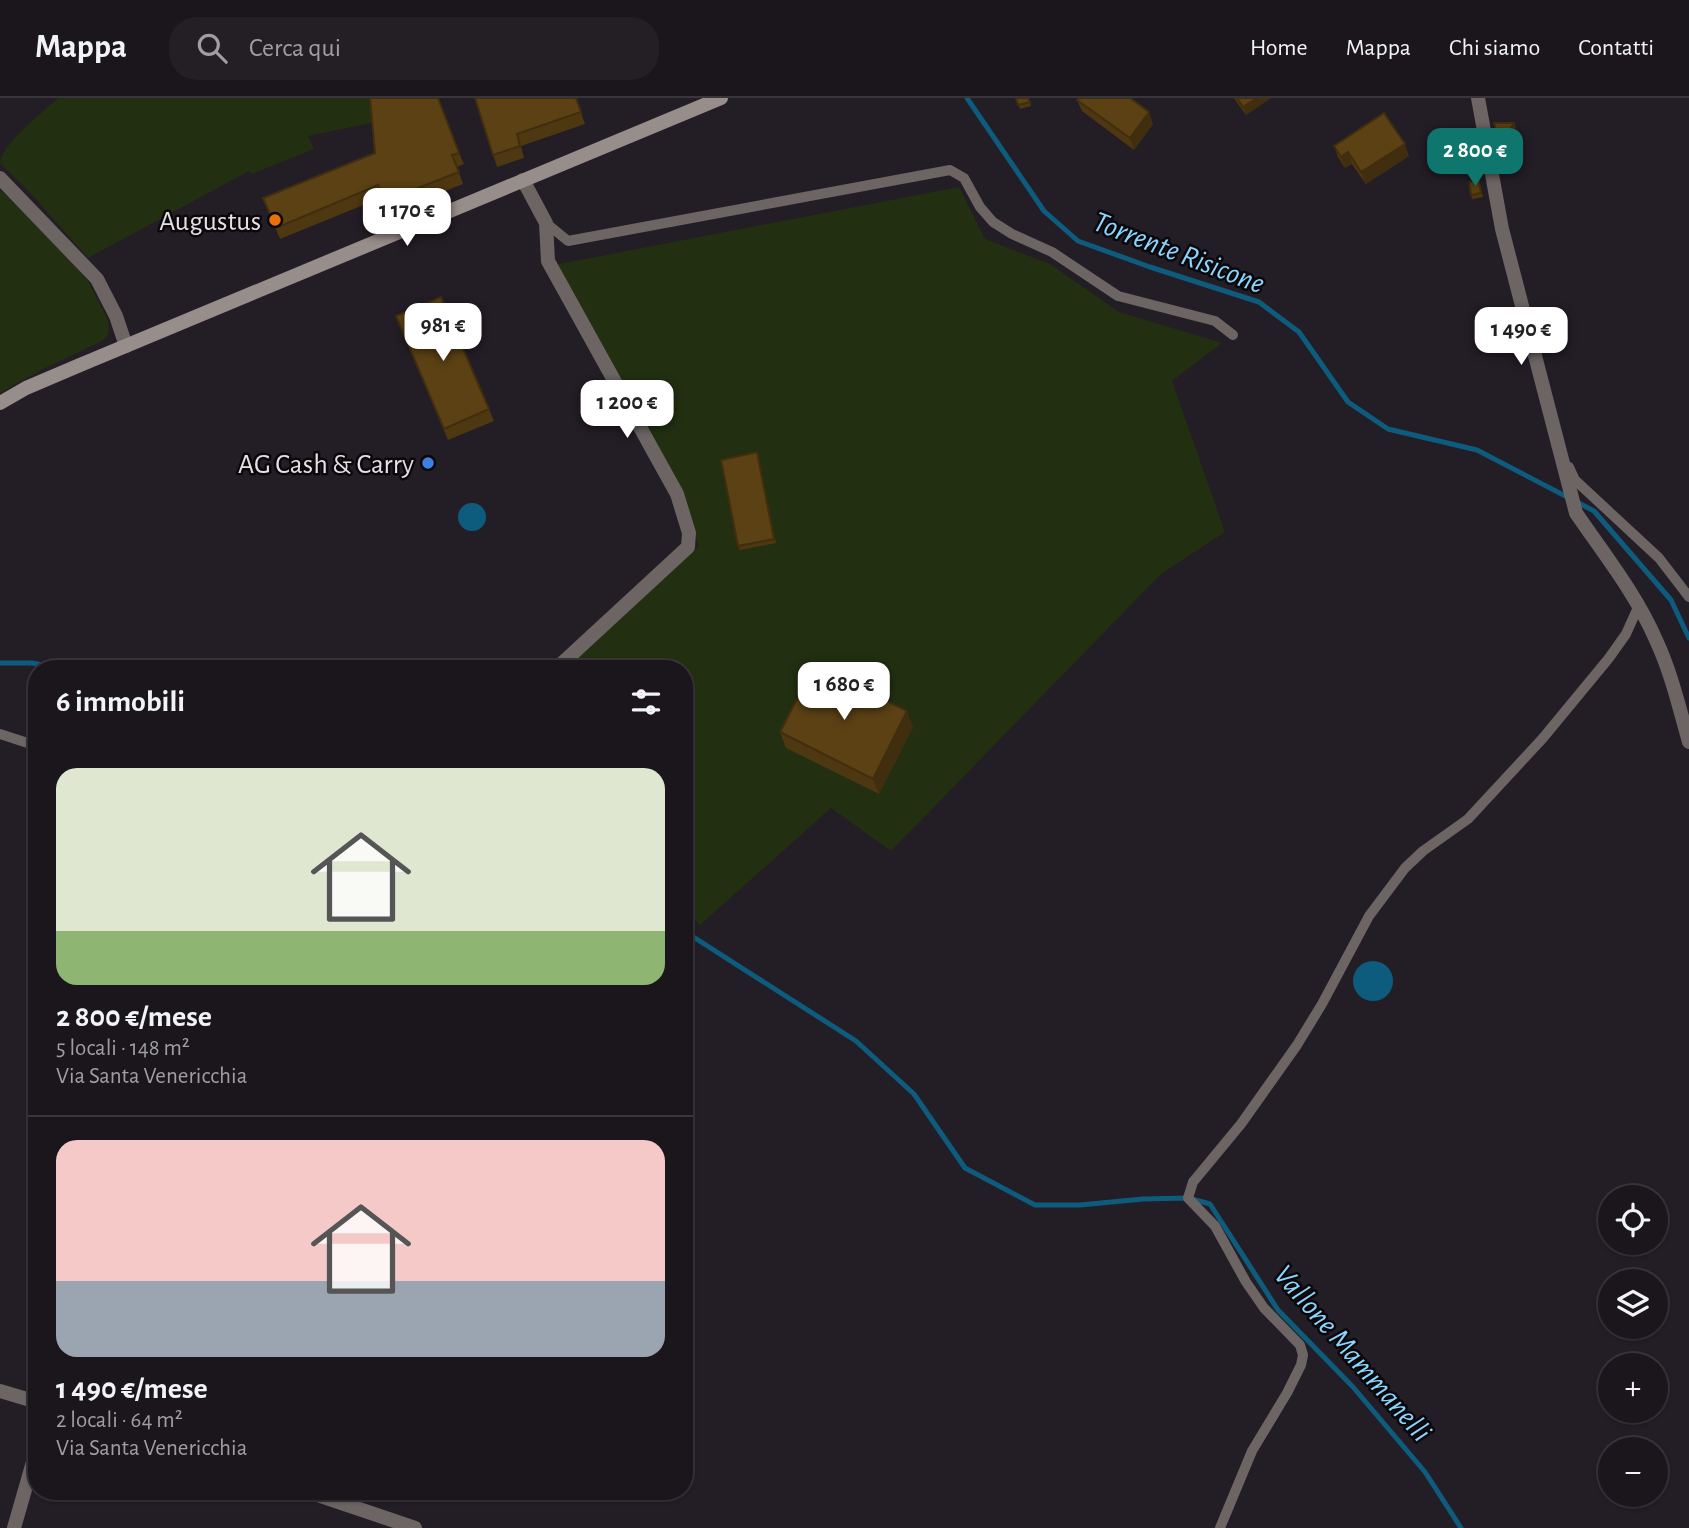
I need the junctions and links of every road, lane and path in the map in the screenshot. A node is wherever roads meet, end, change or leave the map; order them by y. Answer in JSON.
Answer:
{"nodes":[{"id":1,"x":720,"y":98,"type":"edge"},
{"id":2,"x":1478,"y":98,"type":"edge"},
{"id":3,"x":0,"y":178,"type":"edge"},
{"id":4,"x":523,"y":180,"type":"junction"},
{"id":5,"x":546,"y":223,"type":"junction"},
{"id":6,"x":1233,"y":335,"type":"dead end"},
{"id":7,"x":126,"y":346,"type":"junction"},
{"id":8,"x":0,"y":404,"type":"edge"},
{"id":9,"x":1563,"y":457,"type":"junction"},
{"id":10,"x":1689,"y":597,"type":"edge"},
{"id":11,"x":1639,"y":605,"type":"junction"},
{"id":12,"x":566,"y":660,"type":"edge"},
{"id":13,"x":0,"y":734,"type":"edge"},
{"id":14,"x":1689,"y":742,"type":"edge"},
{"id":15,"x":28,"y":743,"type":"edge"},
{"id":16,"x":0,"y":1391,"type":"edge"},
{"id":17,"x":28,"y":1399,"type":"edge"},
{"id":18,"x":28,"y":1478,"type":"edge"},
{"id":19,"x":333,"y":1500,"type":"edge"},
{"id":20,"x":13,"y":1528,"type":"edge"},
{"id":21,"x":415,"y":1528,"type":"edge"},
{"id":22,"x":1220,"y":1528,"type":"edge"}],
"edges":[{"from":1,"to":4,"type":"main road"},
{"from":2,"to":9,"type":"street"},
{"from":3,"to":7,"type":"street"},
{"from":4,"to":5,"type":"street"},
{"from":4,"to":7,"type":"main road"},
{"from":5,"to":6,"type":"lane"},
{"from":5,"to":12,"type":"street"},
{"from":7,"to":8,"type":"main road"},
{"from":9,"to":10,"type":"lane"},
{"from":9,"to":11,"type":"street"},
{"from":11,"to":14,"type":"street"},
{"from":11,"to":22,"type":"lane"},
{"from":13,"to":15,"type":"lane"},
{"from":16,"to":17,"type":"street"},
{"from":18,"to":20,"type":"street"},
{"from":19,"to":21,"type":"street"}]}
